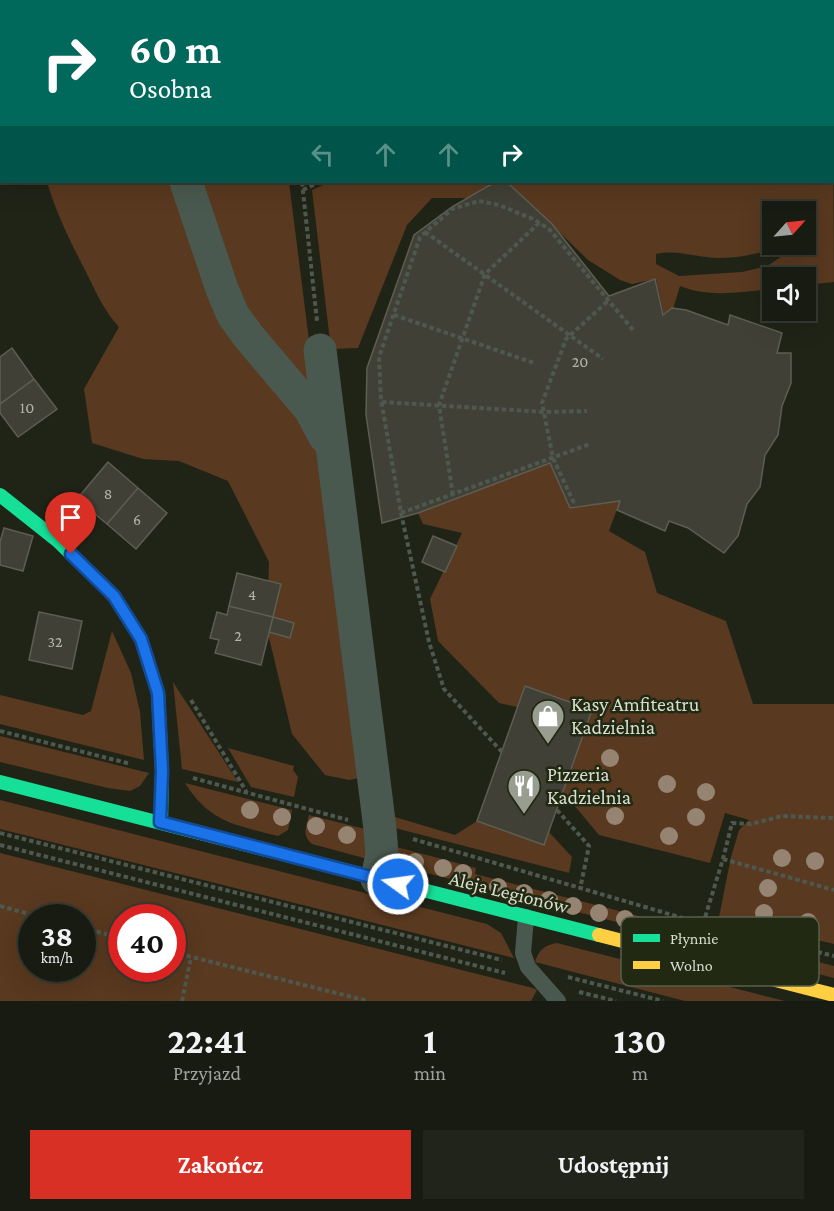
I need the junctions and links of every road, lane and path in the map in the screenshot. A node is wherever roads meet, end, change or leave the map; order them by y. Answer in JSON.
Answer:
{"nodes":[{"id":1,"x":186,"y":183,"type":"edge"},
{"id":2,"x":302,"y":183,"type":"edge"},
{"id":3,"x":317,"y":183,"type":"edge"},
{"id":4,"x":303,"y":190,"type":"junction"},
{"id":5,"x":540,"y":222,"type":"junction"},
{"id":6,"x":425,"y":232,"type":"junction"},
{"id":7,"x":485,"y":274,"type":"junction"},
{"id":8,"x":608,"y":301,"type":"junction"},
{"id":9,"x":394,"y":315,"type":"junction"},
{"id":10,"x":633,"y":330,"type":"dead end"},
{"id":11,"x":572,"y":335,"type":"junction"},
{"id":12,"x":462,"y":338,"type":"junction"},
{"id":13,"x":320,"y":350,"type":"joint"},
{"id":14,"x":603,"y":358,"type":"dead end"},
{"id":15,"x":534,"y":363,"type":"dead end"},
{"id":16,"x":382,"y":402,"type":"junction"},
{"id":17,"x":439,"y":405,"type":"junction"},
{"id":18,"x":587,"y":411,"type":"dead end"},
{"id":19,"x":545,"y":412,"type":"junction"},
{"id":20,"x":590,"y":444,"type":"dead end"},
{"id":21,"x":332,"y":452,"type":"junction"},
{"id":22,"x":553,"y":458,"type":"junction"},
{"id":23,"x":0,"y":495,"type":"edge"},
{"id":24,"x":453,"y":495,"type":"junction"},
{"id":25,"x":574,"y":502,"type":"dead end"},
{"id":26,"x":401,"y":513,"type":"junction"},
{"id":27,"x":189,"y":696,"type":"dead end"},
{"id":28,"x":0,"y":731,"type":"edge"},
{"id":29,"x":502,"y":752,"type":"dead end"},
{"id":30,"x":139,"y":765,"type":"dead end"},
{"id":31,"x":0,"y":782,"type":"edge"},
{"id":32,"x":247,"y":792,"type":"dead end"},
{"id":33,"x":556,"y":810,"type":"dead end"},
{"id":34,"x":834,"y":818,"type":"edge"},
{"id":35,"x":160,"y":822,"type":"junction"},
{"id":36,"x":0,"y":833,"type":"edge"},
{"id":37,"x":0,"y":845,"type":"edge"},
{"id":38,"x":723,"y":859,"type":"junction"},
{"id":39,"x":377,"y":879,"type":"junction"},
{"id":40,"x":834,"y":890,"type":"edge"},
{"id":41,"x":0,"y":906,"type":"edge"},
{"id":42,"x":18,"y":911,"type":"edge"},
{"id":43,"x":526,"y":917,"type":"junction"},
{"id":44,"x":678,"y":917,"type":"edge"},
{"id":45,"x":706,"y":917,"type":"edge"},
{"id":46,"x":621,"y":941,"type":"edge"},
{"id":47,"x":819,"y":952,"type":"edge"},
{"id":48,"x":186,"y":956,"type":"edge"},
{"id":49,"x":834,"y":956,"type":"edge"},
{"id":50,"x":191,"y":957,"type":"junction"},
{"id":51,"x":528,"y":967,"type":"junction"},
{"id":52,"x":541,"y":982,"type":"junction"},
{"id":53,"x":798,"y":986,"type":"edge"},
{"id":54,"x":834,"y":995,"type":"edge"},
{"id":55,"x":182,"y":1001,"type":"edge"},
{"id":56,"x":368,"y":1001,"type":"edge"},
{"id":57,"x":558,"y":1001,"type":"edge"},
{"id":58,"x":616,"y":1001,"type":"edge"},
{"id":59,"x":663,"y":1001,"type":"edge"}],
"edges":[{"from":1,"to":21,"type":"street"},
{"from":2,"to":4,"type":"path"},
{"from":3,"to":4,"type":"path"},
{"from":4,"to":13,"type":"path"},
{"from":5,"to":6,"type":"path"},
{"from":5,"to":7,"type":"path"},
{"from":5,"to":8,"type":"path"},
{"from":6,"to":7,"type":"path"},
{"from":6,"to":9,"type":"path"},
{"from":7,"to":11,"type":"path"},
{"from":7,"to":12,"type":"path"},
{"from":8,"to":10,"type":"path"},
{"from":8,"to":11,"type":"path"},
{"from":9,"to":12,"type":"path"},
{"from":9,"to":16,"type":"path"},
{"from":11,"to":14,"type":"path"},
{"from":11,"to":19,"type":"path"},
{"from":12,"to":15,"type":"path"},
{"from":12,"to":17,"type":"path"},
{"from":13,"to":21,"type":"street"},
{"from":16,"to":17,"type":"path"},
{"from":16,"to":26,"type":"path"},
{"from":17,"to":19,"type":"path"},
{"from":17,"to":24,"type":"path"},
{"from":18,"to":19,"type":"path"},
{"from":19,"to":22,"type":"path"},
{"from":20,"to":22,"type":"path"},
{"from":21,"to":39,"type":"street"},
{"from":22,"to":24,"type":"path"},
{"from":22,"to":25,"type":"path"},
{"from":23,"to":35,"type":"street"},
{"from":24,"to":26,"type":"path"},
{"from":26,"to":29,"type":"path"},
{"from":27,"to":32,"type":"path"},
{"from":28,"to":30,"type":"path"},
{"from":31,"to":35,"type":"street","name":"Aleja Legionów"},
{"from":33,"to":44,"type":"path"},
{"from":34,"to":38,"type":"path"},
{"from":35,"to":39,"type":"street","name":"Aleja Legionów"},
{"from":36,"to":51,"type":"path"},
{"from":37,"to":52,"type":"path"},
{"from":38,"to":40,"type":"path"},
{"from":38,"to":45,"type":"path"},
{"from":39,"to":43,"type":"street","name":"Aleja Legionów"},
{"from":41,"to":42,"type":"path"},
{"from":43,"to":46,"type":"street","name":"Aleja Legionów"},
{"from":43,"to":51,"type":"lane"},
{"from":47,"to":49,"type":"path"},
{"from":48,"to":50,"type":"path"},
{"from":50,"to":55,"type":"path"},
{"from":50,"to":56,"type":"path"},
{"from":51,"to":52,"type":"lane"},
{"from":51,"to":59,"type":"path"},
{"from":52,"to":57,"type":"lane"},
{"from":52,"to":58,"type":"path"},
{"from":53,"to":54,"type":"street","name":"Aleja Legionów"}]}
